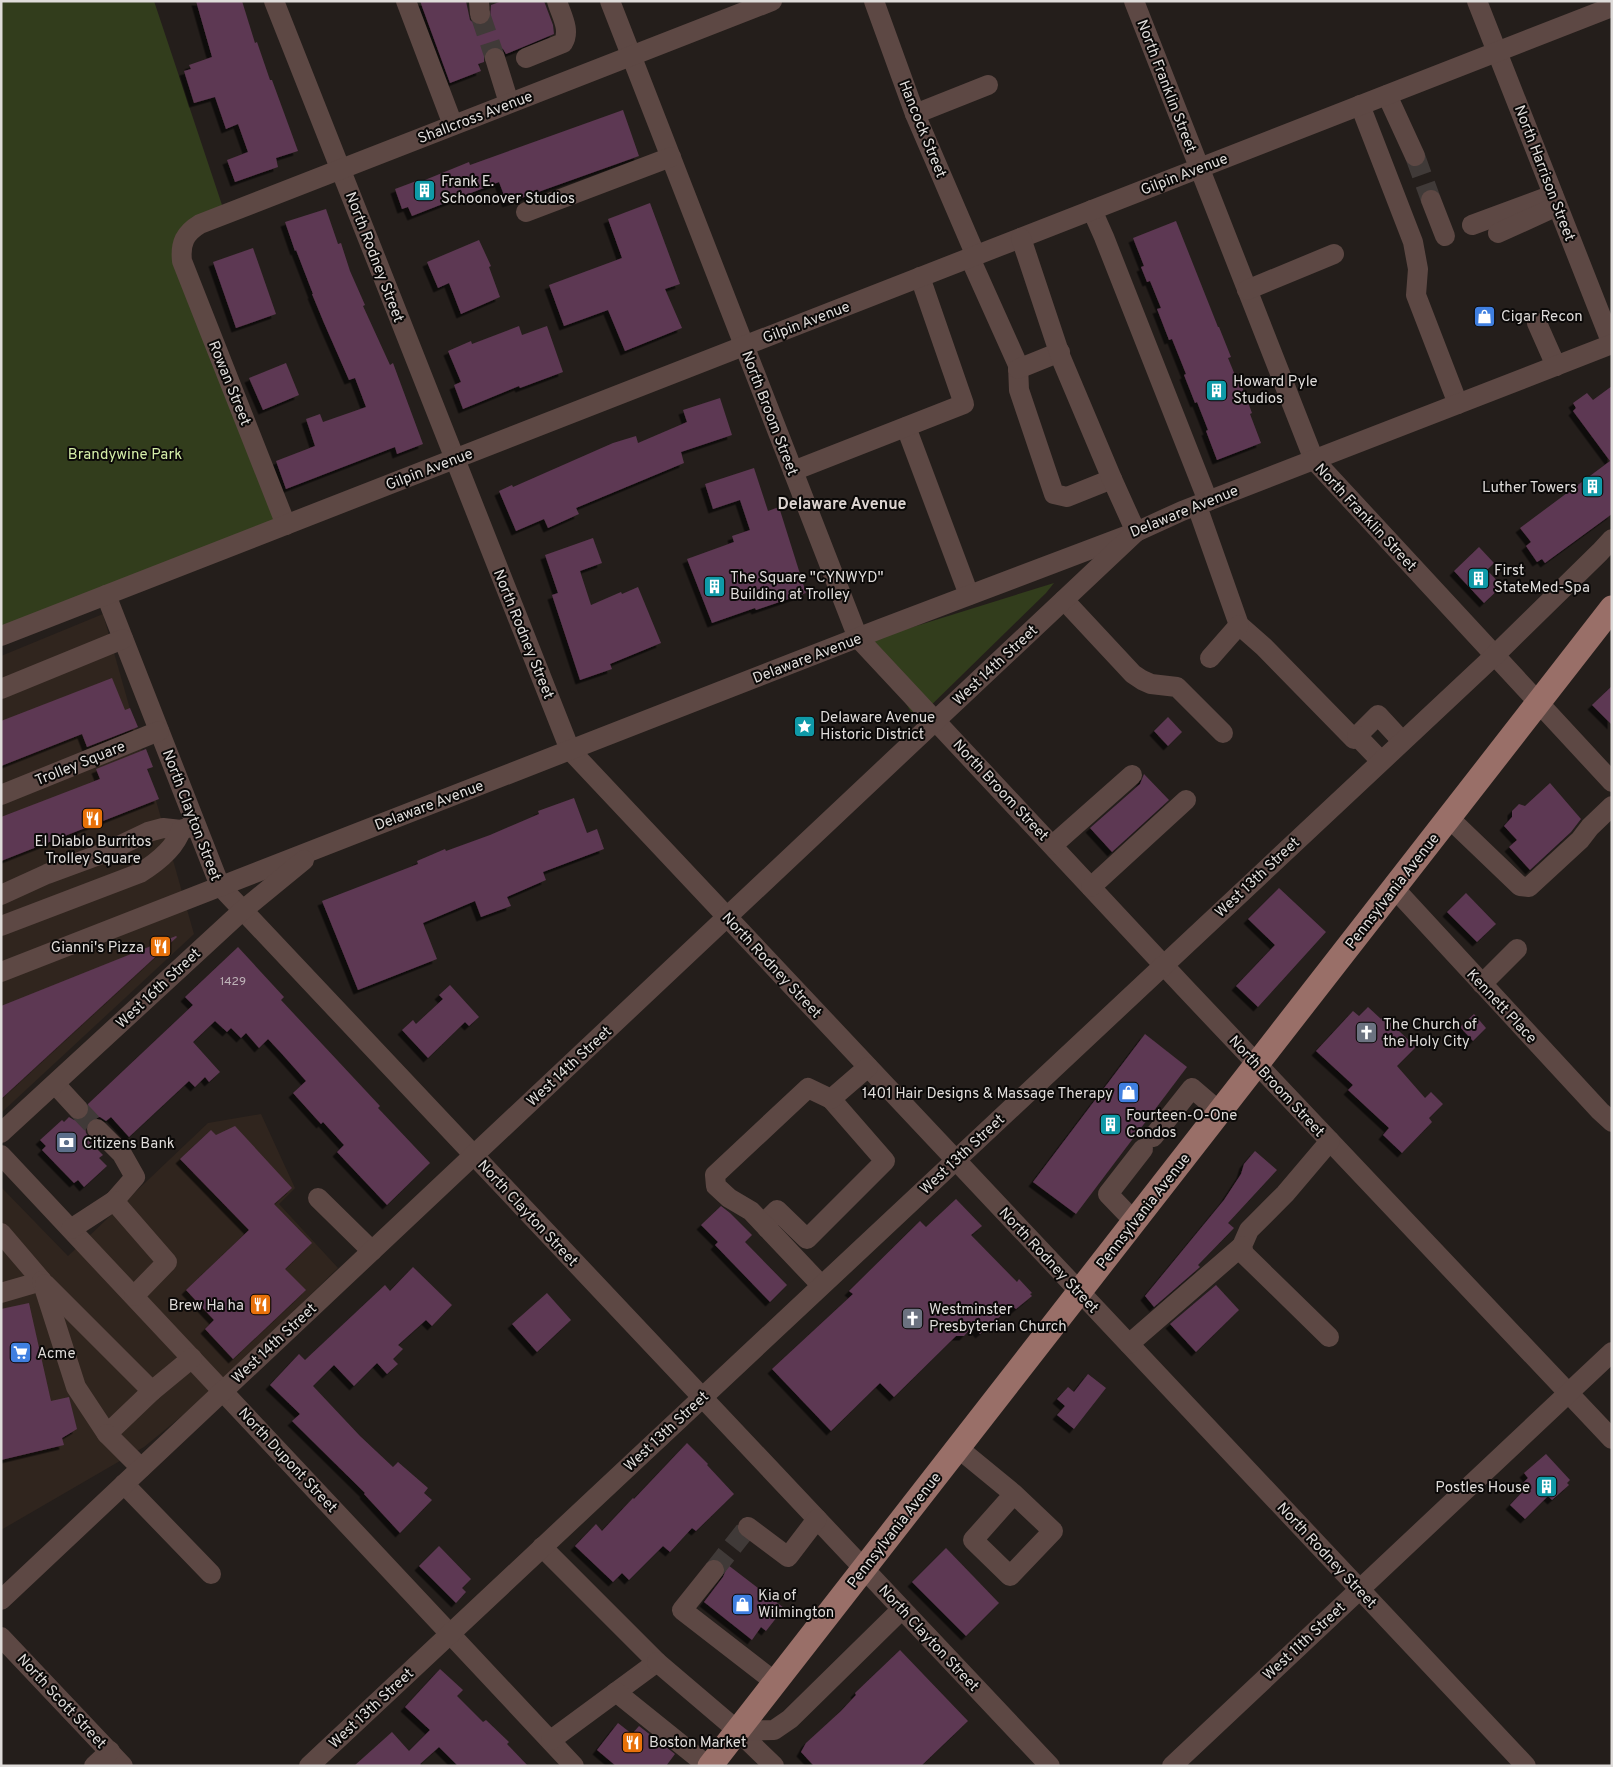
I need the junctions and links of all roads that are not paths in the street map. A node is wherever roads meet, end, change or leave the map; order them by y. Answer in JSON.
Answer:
{"nodes":[{"id":1,"x":274,"y":1,"type":"edge"},
{"id":2,"x":406,"y":1,"type":"edge"},
{"id":3,"x":557,"y":1,"type":"edge"},
{"id":4,"x":610,"y":1,"type":"edge"},
{"id":5,"x":772,"y":1,"type":"edge"},
{"id":6,"x":874,"y":1,"type":"edge"},
{"id":7,"x":1134,"y":1,"type":"edge"},
{"id":8,"x":1477,"y":1,"type":"edge"},
{"id":9,"x":1601,"y":7,"type":"edge"},
{"id":10,"x":1498,"y":52,"type":"junction"},
{"id":11,"x":631,"y":56,"type":"junction"},
{"id":12,"x":495,"y":58,"type":"tunnel mouth"},
{"id":13,"x":526,"y":58,"type":"dead end"},
{"id":14,"x":988,"y":85,"type":"dead end"},
{"id":15,"x":1388,"y":95,"type":"junction"},
{"id":16,"x":509,"y":103,"type":"junction"},
{"id":17,"x":1360,"y":105,"type":"junction"},
{"id":18,"x":915,"y":114,"type":"junction"},
{"id":19,"x":453,"y":126,"type":"junction"},
{"id":20,"x":1415,"y":156,"type":"tunnel mouth"},
{"id":21,"x":670,"y":157,"type":"junction"},
{"id":22,"x":1199,"y":168,"type":"junction"},
{"id":23,"x":341,"y":169,"type":"junction"},
{"id":24,"x":1431,"y":200,"type":"tunnel mouth"},
{"id":25,"x":1555,"y":200,"type":"junction"},
{"id":26,"x":1092,"y":210,"type":"junction"},
{"id":27,"x":526,"y":212,"type":"dead end"},
{"id":28,"x":1472,"y":225,"type":"dead end"},
{"id":29,"x":1498,"y":233,"type":"dead end"},
{"id":30,"x":1445,"y":236,"type":"dead end"},
{"id":31,"x":1021,"y":238,"type":"junction"},
{"id":32,"x":184,"y":239,"type":"joint"},
{"id":33,"x":1334,"y":254,"type":"dead end"},
{"id":34,"x":973,"y":257,"type":"junction"},
{"id":35,"x":920,"y":277,"type":"junction"},
{"id":36,"x":1247,"y":290,"type":"junction"},
{"id":37,"x":1537,"y":323,"type":"dead end"},
{"id":38,"x":1612,"y":344,"type":"edge"},
{"id":39,"x":744,"y":346,"type":"junction"},
{"id":40,"x":1060,"y":352,"type":"junction"},
{"id":41,"x":1556,"y":366,"type":"junction"},
{"id":42,"x":1018,"y":369,"type":"junction"},
{"id":43,"x":1458,"y":404,"type":"junction"},
{"id":44,"x":906,"y":426,"type":"junction"},
{"id":45,"x":455,"y":459,"type":"junction"},
{"id":46,"x":1314,"y":460,"type":"junction"},
{"id":47,"x":793,"y":471,"type":"junction"},
{"id":48,"x":1112,"y":479,"type":"junction"},
{"id":49,"x":1202,"y":503,"type":"junction"},
{"id":50,"x":286,"y":525,"type":"junction"},
{"id":51,"x":1136,"y":532,"type":"junction"},
{"id":52,"x":1612,"y":539,"type":"edge"},
{"id":53,"x":106,"y":595,"type":"junction"},
{"id":54,"x":969,"y":595,"type":"junction"},
{"id":55,"x":1064,"y":600,"type":"junction"},
{"id":56,"x":1612,"y":608,"type":"edge"},
{"id":57,"x":1239,"y":625,"type":"junction"},
{"id":58,"x":1,"y":636,"type":"edge"},
{"id":59,"x":858,"y":638,"type":"junction"},
{"id":60,"x":123,"y":640,"type":"junction"},
{"id":61,"x":1494,"y":656,"type":"junction"},
{"id":62,"x":1210,"y":658,"type":"dead end"},
{"id":63,"x":1,"y":689,"type":"edge"},
{"id":64,"x":1538,"y":703,"type":"junction"},
{"id":65,"x":936,"y":721,"type":"junction"},
{"id":66,"x":159,"y":731,"type":"junction"},
{"id":67,"x":1223,"y":733,"type":"dead end"},
{"id":68,"x":1358,"y":736,"type":"junction"},
{"id":69,"x":1402,"y":741,"type":"junction"},
{"id":70,"x":570,"y":750,"type":"junction"},
{"id":71,"x":1381,"y":761,"type":"junction"},
{"id":72,"x":1132,"y":775,"type":"dead end"},
{"id":73,"x":1612,"y":782,"type":"edge"},
{"id":74,"x":1,"y":794,"type":"edge"},
{"id":75,"x":1186,"y":800,"type":"dead end"},
{"id":76,"x":1612,"y":806,"type":"edge"},
{"id":77,"x":1449,"y":818,"type":"junction"},
{"id":78,"x":188,"y":827,"type":"junction"},
{"id":79,"x":1053,"y":845,"type":"junction"},
{"id":80,"x":319,"y":848,"type":"junction"},
{"id":81,"x":220,"y":886,"type":"junction"},
{"id":82,"x":1091,"y":886,"type":"junction"},
{"id":83,"x":1394,"y":888,"type":"junction"},
{"id":84,"x":1,"y":895,"type":"edge"},
{"id":85,"x":242,"y":911,"type":"junction"},
{"id":86,"x":726,"y":918,"type":"junction"},
{"id":87,"x":1,"y":926,"type":"edge"},
{"id":88,"x":1517,"y":949,"type":"dead end"},
{"id":89,"x":1164,"y":965,"type":"junction"},
{"id":90,"x":1,"y":972,"type":"edge"},
{"id":91,"x":1482,"y":984,"type":"junction"},
{"id":92,"x":1257,"y":1064,"type":"junction"},
{"id":93,"x":868,"y":1067,"type":"junction"},
{"id":94,"x":54,"y":1084,"type":"junction"},
{"id":95,"x":831,"y":1099,"type":"junction"},
{"id":96,"x":78,"y":1109,"type":"tunnel mouth"},
{"id":97,"x":1220,"y":1112,"type":"junction"},
{"id":98,"x":1612,"y":1122,"type":"edge"},
{"id":99,"x":97,"y":1129,"type":"tunnel mouth"},
{"id":100,"x":1,"y":1133,"type":"edge"},
{"id":101,"x":1330,"y":1141,"type":"junction"},
{"id":102,"x":1,"y":1155,"type":"edge"},
{"id":103,"x":474,"y":1155,"type":"junction"},
{"id":104,"x":955,"y":1160,"type":"junction"},
{"id":105,"x":318,"y":1198,"type":"dead end"},
{"id":106,"x":114,"y":1201,"type":"junction"},
{"id":107,"x":1134,"y":1221,"type":"junction"},
{"id":108,"x":767,"y":1228,"type":"junction"},
{"id":109,"x":71,"y":1229,"type":"junction"},
{"id":110,"x":1,"y":1233,"type":"edge"},
{"id":111,"x":1242,"y":1246,"type":"junction"},
{"id":112,"x":372,"y":1251,"type":"junction"},
{"id":113,"x":42,"y":1280,"type":"junction"},
{"id":114,"x":821,"y":1285,"type":"junction"},
{"id":115,"x":1080,"y":1292,"type":"junction"},
{"id":116,"x":1,"y":1293,"type":"edge"},
{"id":117,"x":134,"y":1296,"type":"junction"},
{"id":118,"x":1330,"y":1338,"type":"dead end"},
{"id":119,"x":1129,"y":1344,"type":"junction"},
{"id":120,"x":1612,"y":1352,"type":"edge"},
{"id":121,"x":192,"y":1358,"type":"junction"},
{"id":122,"x":152,"y":1391,"type":"junction"},
{"id":123,"x":223,"y":1391,"type":"junction"},
{"id":124,"x":1568,"y":1393,"type":"junction"},
{"id":125,"x":702,"y":1397,"type":"junction"},
{"id":126,"x":107,"y":1434,"type":"junction"},
{"id":127,"x":1612,"y":1439,"type":"edge"},
{"id":128,"x":958,"y":1448,"type":"junction"},
{"id":129,"x":141,"y":1468,"type":"junction"},
{"id":130,"x":124,"y":1484,"type":"junction"},
{"id":131,"x":1014,"y":1494,"type":"dead end"},
{"id":132,"x":817,"y":1519,"type":"junction"},
{"id":133,"x":748,"y":1527,"type":"dead end"},
{"id":134,"x":542,"y":1547,"type":"junction"},
{"id":135,"x":864,"y":1569,"type":"junction"},
{"id":136,"x":714,"y":1570,"type":"tunnel mouth"},
{"id":137,"x":211,"y":1574,"type":"dead end"},
{"id":138,"x":1360,"y":1589,"type":"junction"},
{"id":139,"x":1,"y":1600,"type":"edge"},
{"id":140,"x":902,"y":1609,"type":"junction"},
{"id":141,"x":450,"y":1633,"type":"junction"},
{"id":142,"x":1,"y":1637,"type":"edge"},
{"id":143,"x":658,"y":1662,"type":"junction"},
{"id":144,"x":776,"y":1682,"type":"junction"},
{"id":145,"x":616,"y":1692,"type":"junction"},
{"id":146,"x":738,"y":1730,"type":"junction"},
{"id":147,"x":551,"y":1740,"type":"junction"},
{"id":148,"x":110,"y":1751,"type":"junction"},
{"id":149,"x":1180,"y":1763,"type":"edge"},
{"id":150,"x":572,"y":1765,"type":"edge"},
{"id":151,"x":94,"y":1766,"type":"edge"},
{"id":152,"x":123,"y":1766,"type":"edge"},
{"id":153,"x":309,"y":1766,"type":"edge"},
{"id":154,"x":709,"y":1766,"type":"edge"},
{"id":155,"x":774,"y":1766,"type":"edge"},
{"id":156,"x":1050,"y":1766,"type":"edge"},
{"id":157,"x":1526,"y":1766,"type":"edge"}],
"edges":[{"from":1,"to":23,"type":"street","name":"North Rodney Street"},
{"from":2,"to":19,"type":"street"},
{"from":3,"to":13,"type":"street"},
{"from":4,"to":11,"type":"street","name":"North Broom Street"},
{"from":5,"to":11,"type":"street","name":"Shallcross Avenue"},
{"from":6,"to":18,"type":"street","name":"Hancock Street"},
{"from":7,"to":22,"type":"street","name":"North Franklin Street"},
{"from":8,"to":10,"type":"street","name":"North Harrison Street"},
{"from":9,"to":10,"type":"street","name":"Gilpin Avenue"},
{"from":10,"to":15,"type":"street","name":"Gilpin Avenue"},
{"from":10,"to":25,"type":"street","name":"North Harrison Street"},
{"from":11,"to":16,"type":"street","name":"Shallcross Avenue"},
{"from":11,"to":21,"type":"street","name":"North Broom Street"},
{"from":12,"to":16,"type":"street"},
{"from":14,"to":18,"type":"street"},
{"from":15,"to":17,"type":"street","name":"Gilpin Avenue"},
{"from":15,"to":20,"type":"street"},
{"from":16,"to":19,"type":"street","name":"Shallcross Avenue"},
{"from":17,"to":22,"type":"street","name":"Gilpin Avenue"},
{"from":17,"to":43,"type":"street"},
{"from":18,"to":34,"type":"street","name":"Hancock Street"},
{"from":19,"to":23,"type":"street","name":"Shallcross Avenue"},
{"from":21,"to":27,"type":"street"},
{"from":21,"to":39,"type":"street","name":"North Broom Street"},
{"from":22,"to":26,"type":"street","name":"Gilpin Avenue"},
{"from":22,"to":36,"type":"street","name":"North Franklin Street"},
{"from":23,"to":32,"type":"street","name":"Shallcross Avenue"},
{"from":23,"to":45,"type":"street","name":"North Rodney Street"},
{"from":24,"to":30,"type":"street"},
{"from":25,"to":28,"type":"street"},
{"from":25,"to":29,"type":"street"},
{"from":25,"to":38,"type":"street","name":"North Harrison Street"},
{"from":26,"to":31,"type":"street","name":"Gilpin Avenue"},
{"from":26,"to":49,"type":"street"},
{"from":31,"to":34,"type":"street","name":"Gilpin Avenue"},
{"from":31,"to":40,"type":"street"},
{"from":32,"to":50,"type":"street","name":"Rowan Street"},
{"from":33,"to":36,"type":"street"},
{"from":34,"to":35,"type":"street","name":"Gilpin Avenue"},
{"from":34,"to":42,"type":"street","name":"Hancock Street"},
{"from":35,"to":39,"type":"street","name":"Gilpin Avenue"},
{"from":35,"to":44,"type":"street"},
{"from":36,"to":46,"type":"street","name":"North Franklin Street"},
{"from":37,"to":41,"type":"street"},
{"from":38,"to":41,"type":"street","name":"Delaware Avenue"},
{"from":39,"to":45,"type":"street","name":"Gilpin Avenue"},
{"from":39,"to":47,"type":"street","name":"North Broom Street"},
{"from":40,"to":42,"type":"street"},
{"from":40,"to":48,"type":"street"},
{"from":41,"to":43,"type":"street","name":"Delaware Avenue"},
{"from":42,"to":48,"type":"street","name":"Hancock Street"},
{"from":43,"to":46,"type":"street","name":"Delaware Avenue"},
{"from":44,"to":47,"type":"street"},
{"from":44,"to":54,"type":"street"},
{"from":45,"to":50,"type":"street","name":"Gilpin Avenue"},
{"from":45,"to":70,"type":"street","name":"North Rodney Street"},
{"from":46,"to":49,"type":"street","name":"Delaware Avenue"},
{"from":46,"to":61,"type":"street","name":"North Franklin Street"},
{"from":47,"to":59,"type":"street","name":"North Broom Street"},
{"from":48,"to":51,"type":"street"},
{"from":49,"to":51,"type":"street","name":"Delaware Avenue"},
{"from":49,"to":57,"type":"street"},
{"from":50,"to":53,"type":"street","name":"Gilpin Avenue"},
{"from":51,"to":54,"type":"street","name":"Delaware Avenue"},
{"from":51,"to":55,"type":"street","name":"West 14th Street"},
{"from":52,"to":61,"type":"street","name":"West 13th Street"},
{"from":53,"to":58,"type":"street","name":"Gilpin Avenue"},
{"from":53,"to":60,"type":"street","name":"North Clayton Street"},
{"from":54,"to":59,"type":"street","name":"Delaware Avenue"},
{"from":55,"to":65,"type":"street","name":"West 14th Street"},
{"from":55,"to":67,"type":"street"},
{"from":56,"to":64,"type":"main road","name":"Pennsylvania Avenue"},
{"from":57,"to":62,"type":"street"},
{"from":57,"to":68,"type":"street"},
{"from":59,"to":65,"type":"street","name":"North Broom Street"},
{"from":59,"to":70,"type":"street","name":"Delaware Avenue"},
{"from":60,"to":63,"type":"street"},
{"from":60,"to":66,"type":"street","name":"North Clayton Street"},
{"from":61,"to":64,"type":"street","name":"North Franklin Street"},
{"from":61,"to":69,"type":"street","name":"West 13th Street"},
{"from":64,"to":73,"type":"street","name":"North Franklin Street"},
{"from":64,"to":77,"type":"main road","name":"Pennsylvania Avenue"},
{"from":65,"to":79,"type":"street","name":"North Broom Street"},
{"from":65,"to":86,"type":"street","name":"West 14th Street"},
{"from":66,"to":74,"type":"street","name":"Trolley Square"},
{"from":66,"to":78,"type":"street","name":"North Clayton Street"},
{"from":68,"to":69,"type":"street"},
{"from":68,"to":71,"type":"street"},
{"from":69,"to":71,"type":"street","name":"West 13th Street"},
{"from":70,"to":80,"type":"street","name":"Delaware Avenue"},
{"from":70,"to":86,"type":"street","name":"North Rodney Street"},
{"from":71,"to":89,"type":"street","name":"West 13th Street"},
{"from":72,"to":79,"type":"street"},
{"from":75,"to":82,"type":"street"},
{"from":76,"to":77,"type":"street"},
{"from":77,"to":83,"type":"main road","name":"Pennsylvania Avenue"},
{"from":78,"to":81,"type":"street","name":"North Clayton Street"},
{"from":78,"to":84,"type":"street"},
{"from":78,"to":87,"type":"street"},
{"from":79,"to":82,"type":"street","name":"North Broom Street"},
{"from":80,"to":81,"type":"street","name":"Delaware Avenue"},
{"from":80,"to":85,"type":"street","name":"West 16th Street"},
{"from":81,"to":85,"type":"street","name":"North Clayton Street"},
{"from":81,"to":90,"type":"street","name":"Delaware Avenue"},
{"from":82,"to":89,"type":"street","name":"North Broom Street"},
{"from":83,"to":91,"type":"street","name":"Kennett Place"},
{"from":83,"to":92,"type":"main road","name":"Pennsylvania Avenue"},
{"from":85,"to":94,"type":"street","name":"West 16th Street"},
{"from":85,"to":103,"type":"street","name":"North Clayton Street"},
{"from":86,"to":93,"type":"street","name":"North Rodney Street"},
{"from":86,"to":103,"type":"street","name":"West 14th Street"},
{"from":88,"to":91,"type":"street"},
{"from":89,"to":92,"type":"street","name":"North Broom Street"},
{"from":89,"to":104,"type":"street","name":"West 13th Street"},
{"from":91,"to":98,"type":"street","name":"Kennett Place"},
{"from":92,"to":97,"type":"main road","name":"Pennsylvania Avenue"},
{"from":92,"to":101,"type":"street","name":"North Broom Street"},
{"from":93,"to":95,"type":"street"},
{"from":93,"to":104,"type":"street","name":"North Rodney Street"},
{"from":94,"to":96,"type":"street"},
{"from":94,"to":100,"type":"street","name":"West 16th Street"},
{"from":95,"to":108,"type":"street"},
{"from":95,"to":108,"type":"street"},
{"from":97,"to":107,"type":"main road","name":"Pennsylvania Avenue"},
{"from":97,"to":107,"type":"street"},
{"from":99,"to":106,"type":"street"},
{"from":101,"to":111,"type":"street"},
{"from":101,"to":124,"type":"street","name":"North Broom Street"},
{"from":102,"to":109,"type":"street","name":"North Dupont Street"},
{"from":103,"to":112,"type":"street","name":"West 14th Street"},
{"from":103,"to":125,"type":"street","name":"North Clayton Street"},
{"from":104,"to":114,"type":"street","name":"West 13th Street"},
{"from":104,"to":115,"type":"street","name":"North Rodney Street"},
{"from":105,"to":112,"type":"street"},
{"from":106,"to":109,"type":"street"},
{"from":106,"to":117,"type":"street"},
{"from":107,"to":115,"type":"main road","name":"Pennsylvania Avenue"},
{"from":108,"to":114,"type":"street"},
{"from":109,"to":117,"type":"street","name":"North Dupont Street"},
{"from":110,"to":113,"type":"street"},
{"from":111,"to":118,"type":"street"},
{"from":111,"to":119,"type":"street"},
{"from":112,"to":123,"type":"street","name":"West 14th Street"},
{"from":113,"to":116,"type":"street"},
{"from":113,"to":122,"type":"street"},
{"from":113,"to":126,"type":"street"},
{"from":114,"to":125,"type":"street","name":"West 13th Street"},
{"from":115,"to":119,"type":"street","name":"North Rodney Street"},
{"from":115,"to":128,"type":"main road","name":"Pennsylvania Avenue"},
{"from":117,"to":121,"type":"street","name":"North Dupont Street"},
{"from":119,"to":138,"type":"street","name":"North Rodney Street"},
{"from":120,"to":124,"type":"street","name":"West 11th Street"},
{"from":121,"to":122,"type":"street"},
{"from":121,"to":123,"type":"street","name":"North Dupont Street"},
{"from":122,"to":126,"type":"street"},
{"from":123,"to":129,"type":"street","name":"West 14th Street"},
{"from":123,"to":141,"type":"street","name":"North Dupont Street"},
{"from":124,"to":127,"type":"street","name":"North Broom Street"},
{"from":124,"to":138,"type":"street","name":"West 11th Street"},
{"from":125,"to":132,"type":"street","name":"North Clayton Street"},
{"from":125,"to":134,"type":"street","name":"West 13th Street"},
{"from":126,"to":129,"type":"street"},
{"from":128,"to":131,"type":"street"},
{"from":128,"to":135,"type":"main road","name":"Pennsylvania Avenue"},
{"from":129,"to":130,"type":"street","name":"West 14th Street"},
{"from":130,"to":137,"type":"street"},
{"from":130,"to":139,"type":"street","name":"West 14th Street"},
{"from":132,"to":133,"type":"street"},
{"from":132,"to":135,"type":"street","name":"North Clayton Street"},
{"from":134,"to":141,"type":"street","name":"West 13th Street"},
{"from":134,"to":143,"type":"street"},
{"from":135,"to":140,"type":"street","name":"North Clayton Street"},
{"from":135,"to":144,"type":"main road","name":"Pennsylvania Avenue"},
{"from":136,"to":144,"type":"street"},
{"from":138,"to":149,"type":"street","name":"West 11th Street"},
{"from":138,"to":157,"type":"street","name":"North Rodney Street"},
{"from":140,"to":146,"type":"street"},
{"from":140,"to":156,"type":"street","name":"North Clayton Street"},
{"from":141,"to":147,"type":"street","name":"North Dupont Street"},
{"from":141,"to":153,"type":"street","name":"West 13th Street"},
{"from":142,"to":148,"type":"street","name":"North Scott Street"},
{"from":143,"to":145,"type":"street"},
{"from":143,"to":146,"type":"street"},
{"from":144,"to":146,"type":"main road","name":"Pennsylvania Avenue"},
{"from":145,"to":147,"type":"street"},
{"from":145,"to":154,"type":"street"},
{"from":146,"to":154,"type":"main road","name":"Pennsylvania Avenue"},
{"from":146,"to":155,"type":"street"},
{"from":147,"to":150,"type":"street","name":"North Dupont Street"},
{"from":148,"to":151,"type":"street"},
{"from":148,"to":152,"type":"street","name":"North Scott Street"}]}
